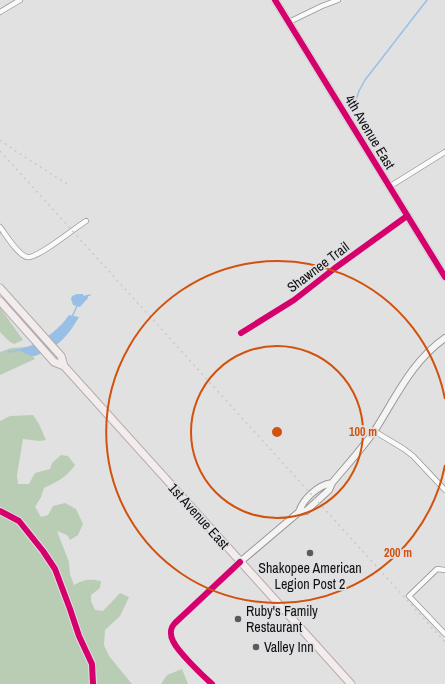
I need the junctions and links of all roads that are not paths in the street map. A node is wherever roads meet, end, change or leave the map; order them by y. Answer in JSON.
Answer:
{"nodes":[{"id":1,"x":20,"y":0,"type":"edge"},
{"id":2,"x":275,"y":0,"type":"edge"},
{"id":3,"x":338,"y":0,"type":"edge"},
{"id":4,"x":0,"y":12,"type":"edge"},
{"id":5,"x":289,"y":22,"type":"junction"},
{"id":6,"x":445,"y":152,"type":"edge"},
{"id":7,"x":389,"y":187,"type":"junction"},
{"id":8,"x":407,"y":216,"type":"junction"},
{"id":9,"x":86,"y":220,"type":"dead end"},
{"id":10,"x":0,"y":228,"type":"edge"},
{"id":11,"x":445,"y":277,"type":"edge"},
{"id":12,"x":0,"y":288,"type":"edge"},
{"id":13,"x":0,"y":302,"type":"edge"},
{"id":14,"x":241,"y":333,"type":"dead end"},
{"id":15,"x":445,"y":338,"type":"edge"},
{"id":16,"x":64,"y":366,"type":"junction"},
{"id":17,"x":374,"y":431,"type":"junction"},
{"id":18,"x":445,"y":490,"type":"edge"},
{"id":19,"x":240,"y":562,"type":"junction"},
{"id":20,"x":445,"y":570,"type":"edge"},
{"id":21,"x":445,"y":634,"type":"edge"},
{"id":22,"x":212,"y":684,"type":"edge"},
{"id":23,"x":351,"y":684,"type":"edge"}],
"edges":[{"from":1,"to":4,"type":"street"},
{"from":2,"to":5,"type":"street","name":"4th Avenue East"},
{"from":3,"to":5,"type":"street"},
{"from":5,"to":7,"type":"street","name":"4th Avenue East"},
{"from":6,"to":7,"type":"street"},
{"from":7,"to":8,"type":"street","name":"4th Avenue East"},
{"from":8,"to":11,"type":"street","name":"4th Avenue East"},
{"from":8,"to":14,"type":"street","name":"Shawnee Trail"},
{"from":9,"to":10,"type":"street"},
{"from":12,"to":16,"type":"main road"},
{"from":13,"to":16,"type":"main road"},
{"from":15,"to":17,"type":"street"},
{"from":16,"to":19,"type":"main road","name":"1st Avenue East"},
{"from":17,"to":18,"type":"street"},
{"from":17,"to":19,"type":"street"},
{"from":19,"to":22,"type":"street"},
{"from":19,"to":23,"type":"main road","name":"1st Avenue East"},
{"from":20,"to":21,"type":"street"}]}
